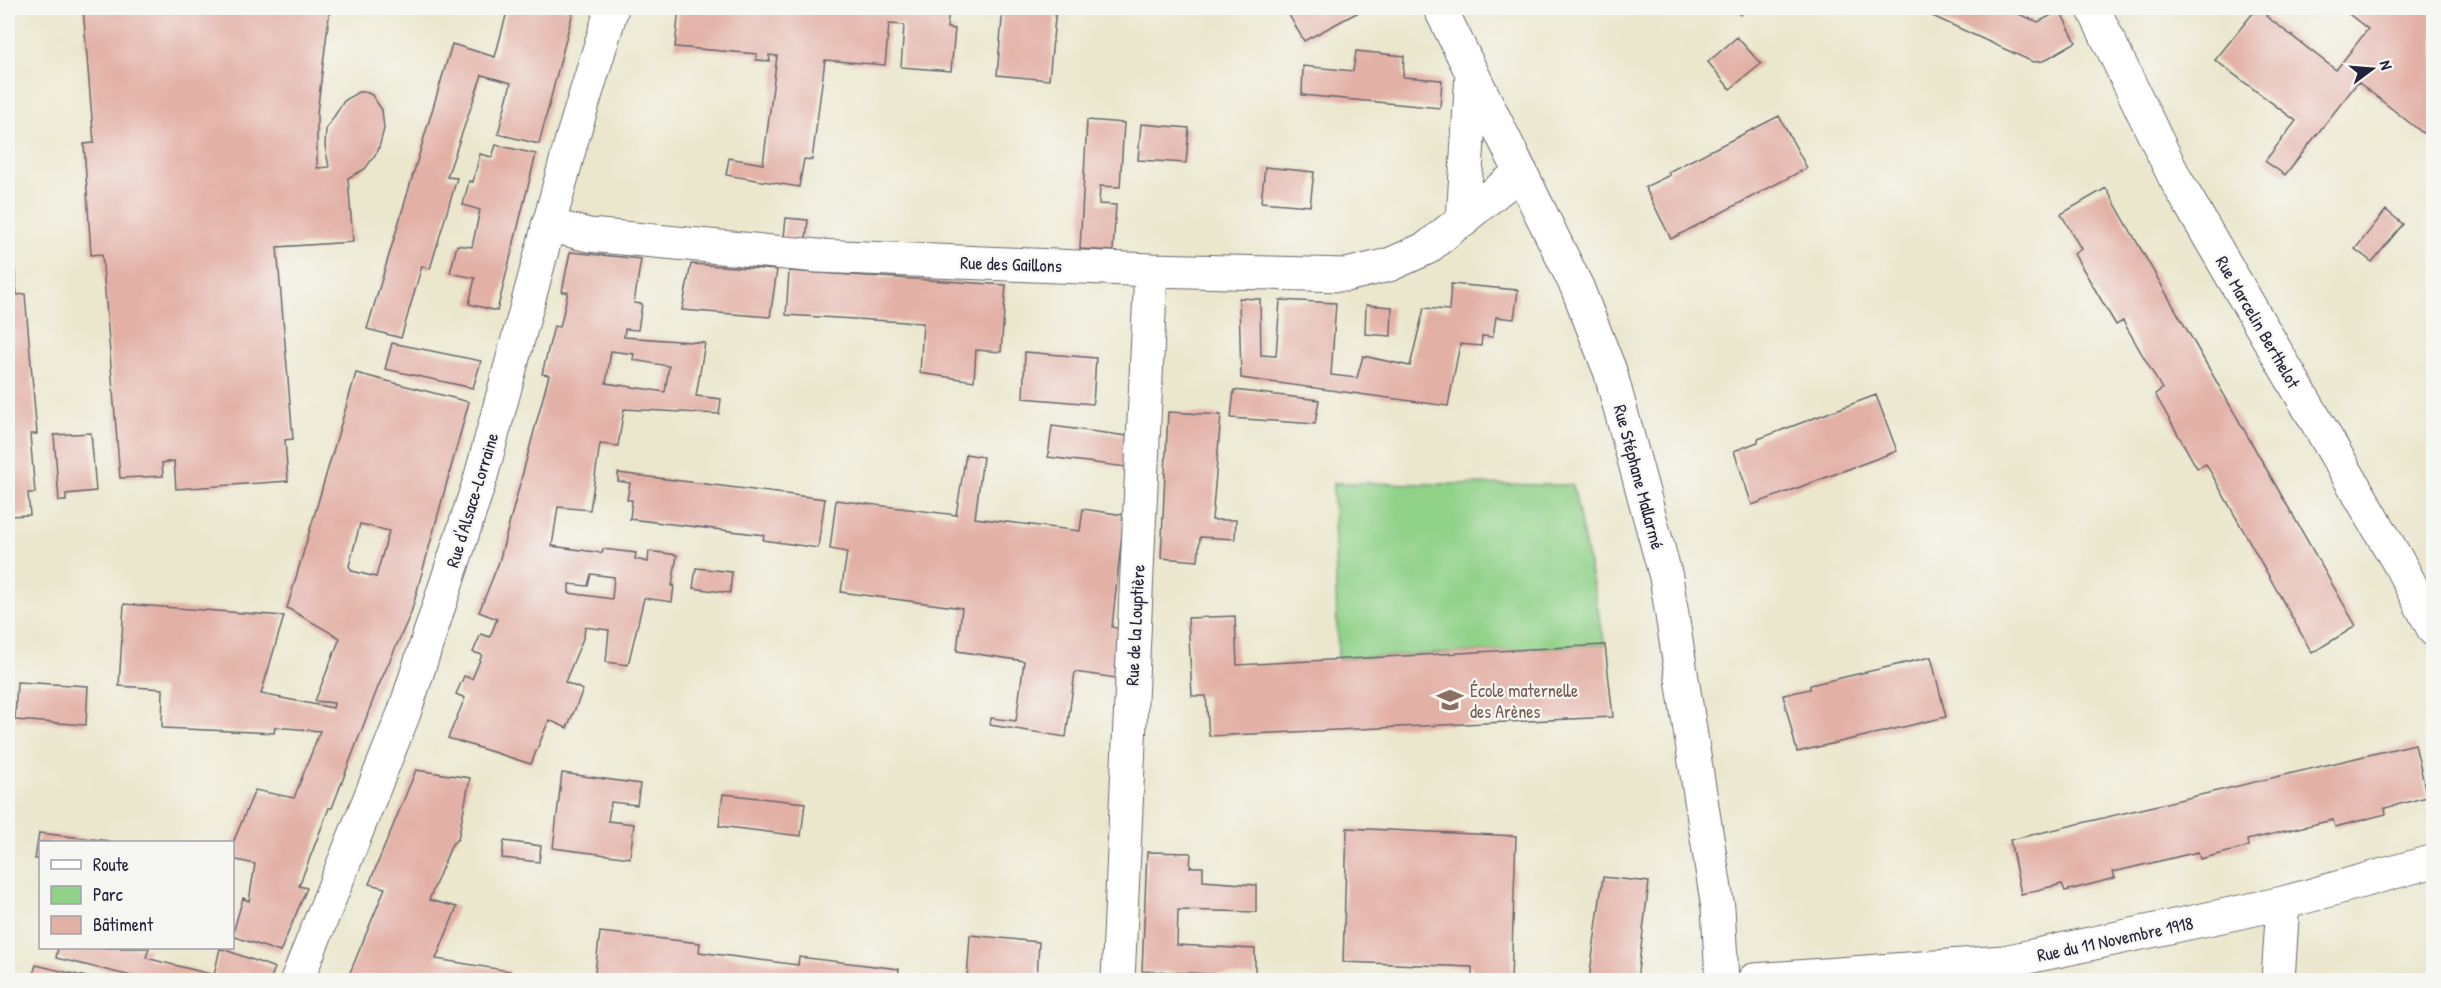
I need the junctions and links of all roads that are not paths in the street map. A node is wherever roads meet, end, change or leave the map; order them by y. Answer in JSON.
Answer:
{"nodes":[{"id":1,"x":612,"y":8,"type":"edge"},
{"id":2,"x":1440,"y":8,"type":"edge"},
{"id":3,"x":2093,"y":8,"type":"edge"},
{"id":4,"x":1472,"y":73,"type":"junction"},
{"id":5,"x":1521,"y":172,"type":"junction"},
{"id":6,"x":1463,"y":221,"type":"junction"},
{"id":7,"x":548,"y":225,"type":"junction"},
{"id":8,"x":1151,"y":270,"type":"junction"},
{"id":9,"x":2433,"y":630,"type":"edge"},
{"id":10,"x":2433,"y":861,"type":"edge"},
{"id":11,"x":2283,"y":903,"type":"junction"},
{"id":12,"x":297,"y":981,"type":"edge"},
{"id":13,"x":1118,"y":981,"type":"edge"},
{"id":14,"x":1722,"y":981,"type":"edge"},
{"id":15,"x":1754,"y":981,"type":"edge"},
{"id":16,"x":2278,"y":981,"type":"edge"}],
"edges":[{"from":1,"to":7,"type":"street","name":"Rue d'Alsace-Lorraine"},
{"from":2,"to":4,"type":"street","name":"Rue Stéphane Mallarmé"},
{"from":3,"to":9,"type":"street","name":"Rue Marcelin Berthelot"},
{"from":4,"to":5,"type":"street","name":"Rue Stéphane Mallarmé"},
{"from":4,"to":6,"type":"street"},
{"from":5,"to":6,"type":"street","name":"Rue des Gaillons"},
{"from":5,"to":14,"type":"street","name":"Rue Stéphane Mallarmé"},
{"from":6,"to":8,"type":"street","name":"Rue des Gaillons"},
{"from":7,"to":8,"type":"street","name":"Rue des Gaillons"},
{"from":7,"to":12,"type":"street","name":"Rue d'Alsace-Lorraine"},
{"from":8,"to":13,"type":"street","name":"Rue de la Louptière"},
{"from":10,"to":11,"type":"street","name":"Rue du 11 Novembre 1918"},
{"from":11,"to":15,"type":"street","name":"Rue du 11 Novembre 1918"},
{"from":11,"to":16,"type":"street"}]}
